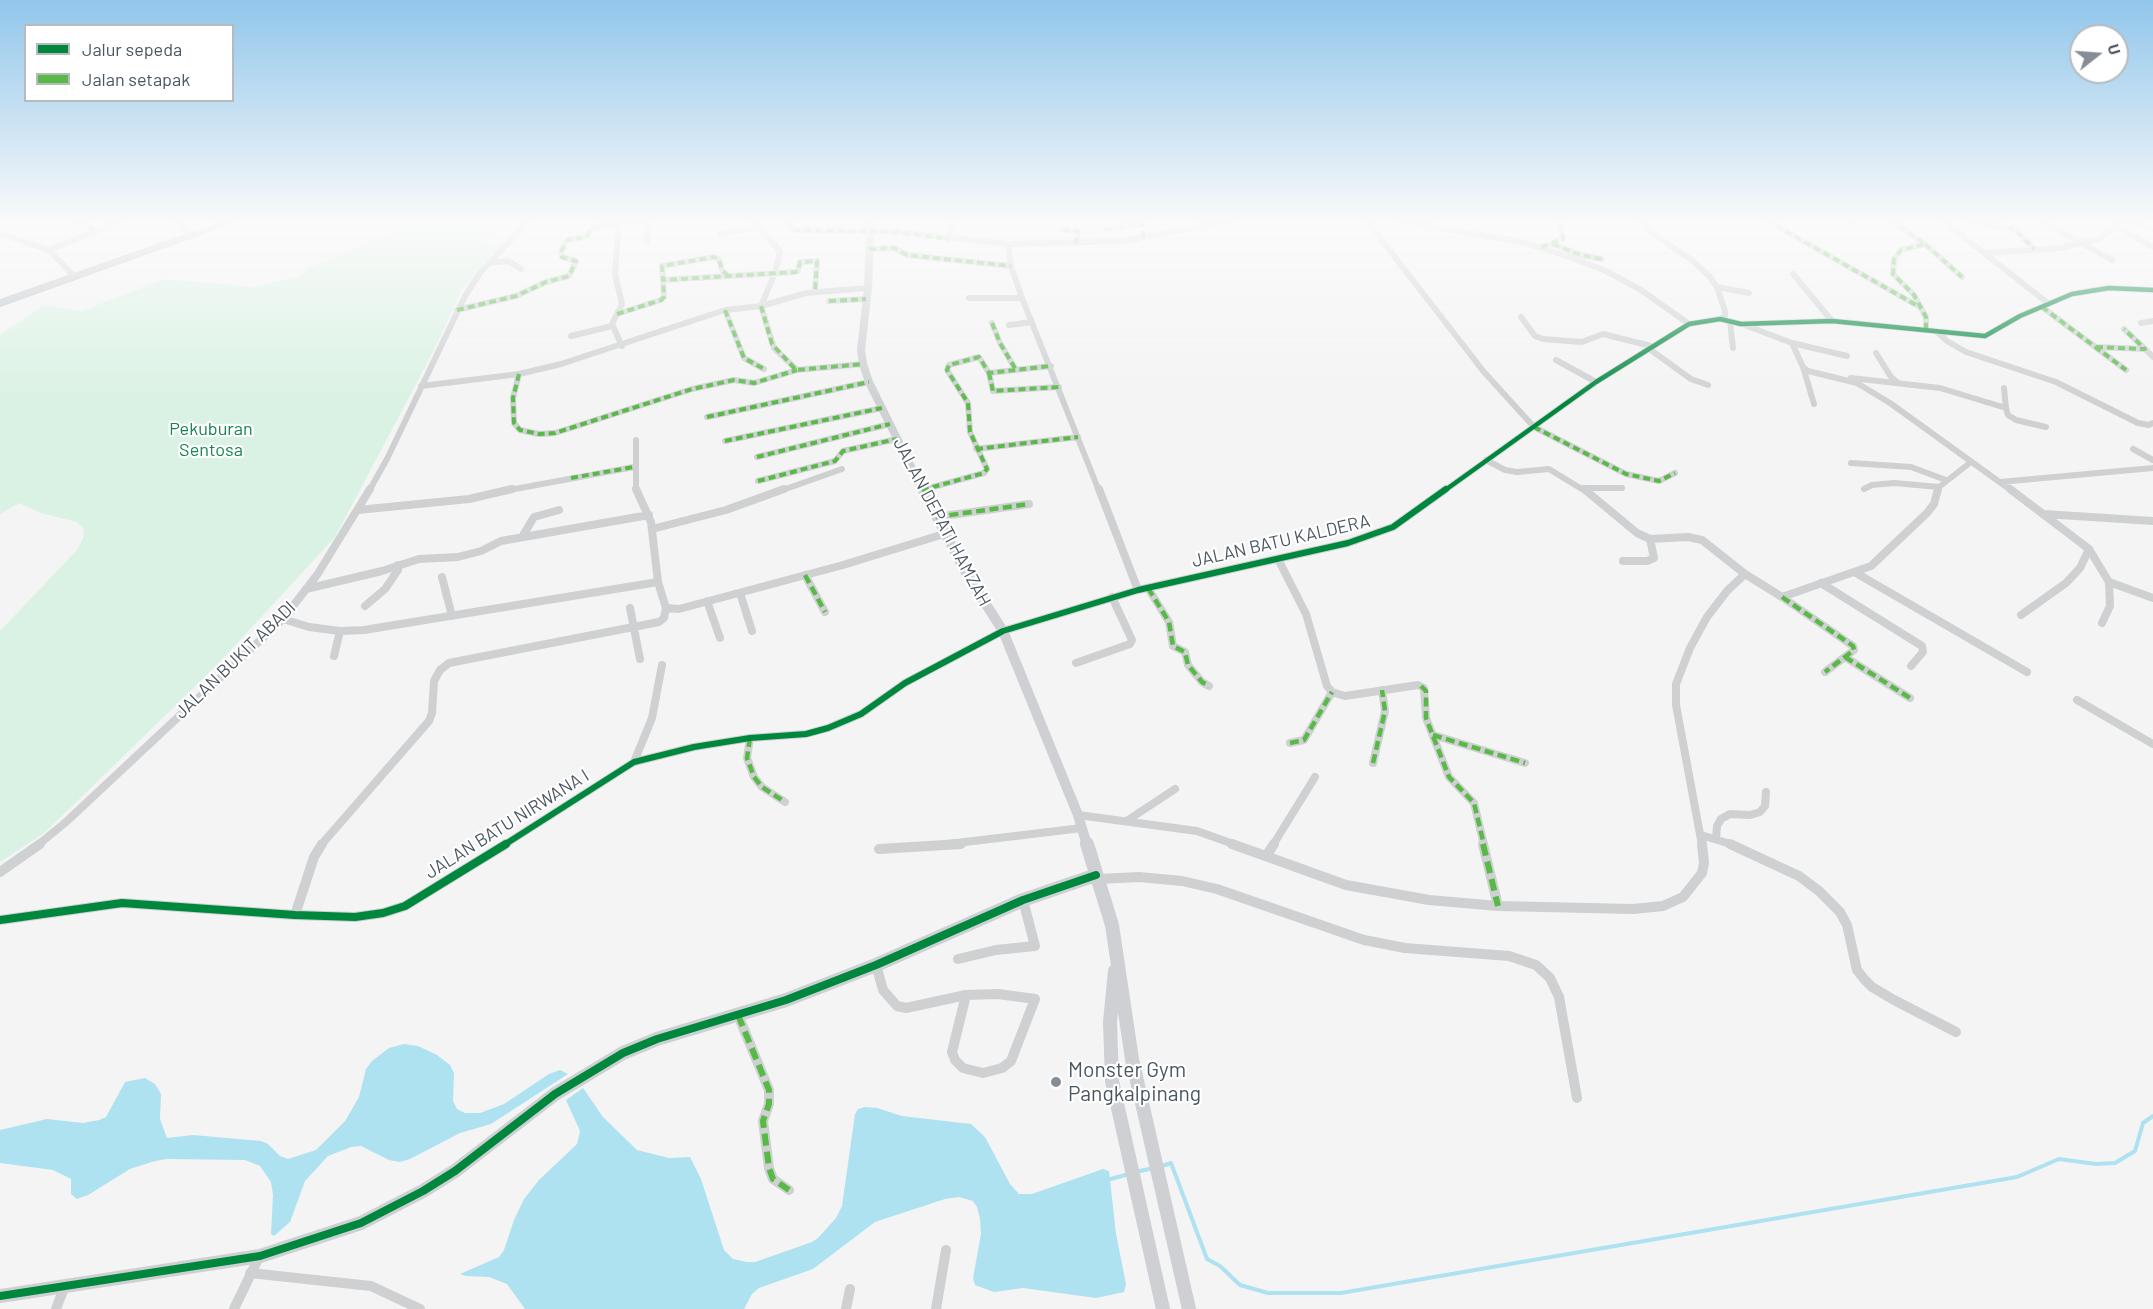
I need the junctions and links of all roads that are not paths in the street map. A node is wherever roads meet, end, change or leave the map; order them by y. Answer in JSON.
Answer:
{"nodes":[{"id":1,"x":54,"y":281,"type":"edge"},
{"id":2,"x":475,"y":281,"type":"edge"},
{"id":3,"x":550,"y":281,"type":"edge"},
{"id":4,"x":617,"y":281,"type":"edge"},
{"id":5,"x":663,"y":281,"type":"edge"},
{"id":6,"x":772,"y":281,"type":"edge"},
{"id":7,"x":816,"y":281,"type":"edge"},
{"id":8,"x":868,"y":281,"type":"edge"},
{"id":9,"x":1016,"y":281,"type":"edge"},
{"id":10,"x":1414,"y":281,"type":"edge"},
{"id":11,"x":1625,"y":281,"type":"edge"},
{"id":12,"x":1712,"y":281,"type":"edge"},
{"id":13,"x":1799,"y":281,"type":"edge"},
{"id":14,"x":1874,"y":281,"type":"edge"},
{"id":15,"x":1900,"y":281,"type":"edge"},
{"id":16,"x":2018,"y":281,"type":"edge"},
{"id":17,"x":1717,"y":287,"type":"junction"},
{"id":18,"x":868,"y":288,"type":"junction"},
{"id":19,"x":2153,"y":290,"type":"edge"},
{"id":20,"x":815,"y":292,"type":"junction"},
{"id":21,"x":1749,"y":293,"type":"dead end"},
{"id":22,"x":969,"y":298,"type":"dead end"},
{"id":23,"x":1022,"y":298,"type":"junction"},
{"id":24,"x":866,"y":299,"type":"junction"},
{"id":25,"x":0,"y":301,"type":"edge"},
{"id":26,"x":829,"y":301,"type":"dead end"},
{"id":27,"x":2049,"y":304,"type":"junction"},
{"id":28,"x":761,"y":306,"type":"junction"},
{"id":29,"x":1918,"y":306,"type":"junction"},
{"id":30,"x":2042,"y":308,"type":"junction"},
{"id":31,"x":458,"y":310,"type":"junction"},
{"id":32,"x":725,"y":310,"type":"junction"},
{"id":33,"x":617,"y":314,"type":"junction"},
{"id":34,"x":1521,"y":317,"type":"dead end"},
{"id":35,"x":1720,"y":320,"type":"junction"},
{"id":36,"x":1832,"y":321,"type":"junction"},
{"id":37,"x":2153,"y":321,"type":"edge"},
{"id":38,"x":1032,"y":322,"type":"junction"},
{"id":39,"x":1730,"y":322,"type":"junction"},
{"id":40,"x":992,"y":323,"type":"dead end"},
{"id":41,"x":2141,"y":323,"type":"dead end"},
{"id":42,"x":1689,"y":324,"type":"junction"},
{"id":43,"x":1741,"y":324,"type":"junction"},
{"id":44,"x":1009,"y":325,"type":"dead end"},
{"id":45,"x":612,"y":326,"type":"junction"},
{"id":46,"x":1926,"y":329,"type":"junction"},
{"id":47,"x":2124,"y":329,"type":"dead end"},
{"id":48,"x":1936,"y":331,"type":"junction"},
{"id":49,"x":571,"y":336,"type":"dead end"},
{"id":50,"x":1792,"y":343,"type":"junction"},
{"id":51,"x":622,"y":346,"type":"junction"},
{"id":52,"x":1650,"y":347,"type":"junction"},
{"id":53,"x":2096,"y":347,"type":"junction"},
{"id":54,"x":1733,"y":348,"type":"dead end"},
{"id":55,"x":2145,"y":349,"type":"junction"},
{"id":56,"x":1876,"y":353,"type":"dead end"},
{"id":57,"x":1847,"y":356,"type":"dead end"},
{"id":58,"x":2153,"y":357,"type":"edge"},
{"id":59,"x":1556,"y":360,"type":"dead end"},
{"id":60,"x":863,"y":364,"type":"junction"},
{"id":61,"x":1052,"y":366,"type":"junction"},
{"id":62,"x":1803,"y":368,"type":"junction"},
{"id":63,"x":764,"y":369,"type":"dead end"},
{"id":64,"x":797,"y":370,"type":"junction"},
{"id":65,"x":1016,"y":370,"type":"junction"},
{"id":66,"x":2126,"y":370,"type":"dead end"},
{"id":67,"x":989,"y":373,"type":"junction"},
{"id":68,"x":519,"y":374,"type":"junction"},
{"id":69,"x":1841,"y":378,"type":"junction"},
{"id":70,"x":869,"y":382,"type":"junction"},
{"id":71,"x":1596,"y":382,"type":"junction"},
{"id":72,"x":1897,"y":382,"type":"junction"},
{"id":73,"x":1708,"y":385,"type":"dead end"},
{"id":74,"x":421,"y":386,"type":"junction"},
{"id":75,"x":1059,"y":387,"type":"junction"},
{"id":76,"x":2004,"y":388,"type":"dead end"},
{"id":77,"x":1814,"y":404,"type":"dead end"},
{"id":78,"x":882,"y":408,"type":"junction"},
{"id":79,"x":2006,"y":408,"type":"junction"},
{"id":80,"x":707,"y":417,"type":"dead end"},
{"id":81,"x":2153,"y":423,"type":"edge"},
{"id":82,"x":890,"y":424,"type":"junction"},
{"id":83,"x":1534,"y":427,"type":"junction"},
{"id":84,"x":2046,"y":427,"type":"dead end"},
{"id":85,"x":1078,"y":437,"type":"junction"},
{"id":86,"x":897,"y":439,"type":"junction"},
{"id":87,"x":636,"y":440,"type":"dead end"},
{"id":88,"x":725,"y":441,"type":"dead end"},
{"id":89,"x":976,"y":449,"type":"junction"},
{"id":90,"x":2133,"y":449,"type":"dead end"},
{"id":91,"x":757,"y":457,"type":"dead end"},
{"id":92,"x":1486,"y":460,"type":"junction"},
{"id":93,"x":2153,"y":460,"type":"edge"},
{"id":94,"x":1971,"y":462,"type":"junction"},
{"id":95,"x":1851,"y":463,"type":"dead end"},
{"id":96,"x":634,"y":467,"type":"junction"},
{"id":97,"x":2153,"y":468,"type":"edge"},
{"id":98,"x":842,"y":469,"type":"dead end"},
{"id":99,"x":1675,"y":473,"type":"dead end"},
{"id":100,"x":1947,"y":480,"type":"junction"},
{"id":101,"x":758,"y":481,"type":"dead end"},
{"id":102,"x":2000,"y":482,"type":"junction"},
{"id":103,"x":1940,"y":487,"type":"junction"},
{"id":104,"x":1582,"y":488,"type":"junction"},
{"id":105,"x":1622,"y":488,"type":"dead end"},
{"id":106,"x":1864,"y":489,"type":"dead end"},
{"id":107,"x":922,"y":490,"type":"junction"},
{"id":108,"x":1029,"y":504,"type":"dead end"},
{"id":109,"x":358,"y":510,"type":"junction"},
{"id":110,"x":559,"y":510,"type":"dead end"},
{"id":111,"x":2044,"y":514,"type":"junction"},
{"id":112,"x":649,"y":515,"type":"junction"},
{"id":113,"x":936,"y":518,"type":"junction"},
{"id":114,"x":2153,"y":521,"type":"edge"},
{"id":115,"x":652,"y":529,"type":"junction"},
{"id":116,"x":944,"y":534,"type":"junction"},
{"id":117,"x":522,"y":537,"type":"junction"},
{"id":118,"x":1650,"y":539,"type":"junction"},
{"id":119,"x":2089,"y":549,"type":"junction"},
{"id":120,"x":1278,"y":559,"type":"junction"},
{"id":121,"x":1623,"y":561,"type":"dead end"},
{"id":122,"x":398,"y":565,"type":"junction"},
{"id":123,"x":1856,"y":573,"type":"junction"},
{"id":124,"x":1745,"y":574,"type":"junction"},
{"id":125,"x":805,"y":575,"type":"junction"},
{"id":126,"x":442,"y":577,"type":"dead end"},
{"id":127,"x":658,"y":582,"type":"junction"},
{"id":128,"x":2109,"y":582,"type":"junction"},
{"id":129,"x":1821,"y":583,"type":"junction"},
{"id":130,"x":1148,"y":588,"type":"junction"},
{"id":131,"x":306,"y":589,"type":"junction"},
{"id":132,"x":1137,"y":590,"type":"junction"},
{"id":133,"x":740,"y":592,"type":"junction"},
{"id":134,"x":1112,"y":597,"type":"junction"},
{"id":135,"x":1782,"y":597,"type":"junction"},
{"id":136,"x":2153,"y":598,"type":"edge"},
{"id":137,"x":707,"y":601,"type":"junction"},
{"id":138,"x":365,"y":606,"type":"dead end"},
{"id":139,"x":630,"y":608,"type":"dead end"},
{"id":140,"x":666,"y":608,"type":"junction"},
{"id":141,"x":825,"y":612,"type":"dead end"},
{"id":142,"x":2021,"y":615,"type":"dead end"},
{"id":143,"x":452,"y":616,"type":"junction"},
{"id":144,"x":283,"y":619,"type":"junction"},
{"id":145,"x":2102,"y":623,"type":"dead end"},
{"id":146,"x":634,"y":627,"type":"junction"},
{"id":147,"x":752,"y":631,"type":"dead end"},
{"id":148,"x":1003,"y":631,"type":"junction"},
{"id":149,"x":340,"y":632,"type":"junction"},
{"id":150,"x":720,"y":638,"type":"dead end"},
{"id":151,"x":334,"y":656,"type":"dead end"},
{"id":152,"x":1845,"y":657,"type":"junction"},
{"id":153,"x":640,"y":659,"type":"dead end"},
{"id":154,"x":1076,"y":663,"type":"dead end"},
{"id":155,"x":662,"y":665,"type":"dead end"},
{"id":156,"x":1911,"y":666,"type":"dead end"},
{"id":157,"x":1825,"y":672,"type":"dead end"},
{"id":158,"x":2027,"y":672,"type":"dead end"},
{"id":159,"x":1209,"y":687,"type":"dead end"},
{"id":160,"x":1382,"y":690,"type":"junction"},
{"id":161,"x":1332,"y":692,"type":"junction"},
{"id":162,"x":1910,"y":698,"type":"dead end"},
{"id":163,"x":2077,"y":700,"type":"dead end"},
{"id":164,"x":1433,"y":735,"type":"junction"},
{"id":165,"x":750,"y":738,"type":"junction"},
{"id":166,"x":1290,"y":743,"type":"dead end"},
{"id":167,"x":2153,"y":744,"type":"edge"},
{"id":168,"x":634,"y":762,"type":"junction"},
{"id":169,"x":1373,"y":763,"type":"dead end"},
{"id":170,"x":1525,"y":763,"type":"dead end"},
{"id":171,"x":1315,"y":777,"type":"dead end"},
{"id":172,"x":1174,"y":789,"type":"dead end"},
{"id":173,"x":1766,"y":792,"type":"dead end"},
{"id":174,"x":785,"y":802,"type":"dead end"},
{"id":175,"x":1078,"y":815,"type":"junction"},
{"id":176,"x":1128,"y":820,"type":"junction"},
{"id":177,"x":1082,"y":828,"type":"junction"},
{"id":178,"x":1701,"y":835,"type":"junction"},
{"id":179,"x":1716,"y":838,"type":"junction"},
{"id":180,"x":879,"y":849,"type":"dead end"},
{"id":181,"x":1266,"y":856,"type":"junction"},
{"id":182,"x":0,"y":872,"type":"edge"},
{"id":183,"x":1097,"y":877,"type":"junction"},
{"id":184,"x":1023,"y":900,"type":"junction"},
{"id":185,"x":1498,"y":906,"type":"junction"},
{"id":186,"x":296,"y":915,"type":"junction"},
{"id":187,"x":0,"y":920,"type":"edge"},
{"id":188,"x":1116,"y":952,"type":"junction"},
{"id":189,"x":958,"y":959,"type":"dead end"},
{"id":190,"x":876,"y":965,"type":"junction"},
{"id":191,"x":966,"y":995,"type":"junction"},
{"id":192,"x":738,"y":1015,"type":"junction"},
{"id":193,"x":1956,"y":1032,"type":"dead end"},
{"id":194,"x":1577,"y":1098,"type":"dead end"},
{"id":195,"x":789,"y":1190,"type":"dead end"},
{"id":196,"x":946,"y":1251,"type":"dead end"},
{"id":197,"x":260,"y":1256,"type":"junction"},
{"id":198,"x":250,"y":1273,"type":"junction"},
{"id":199,"x":65,"y":1285,"type":"junction"},
{"id":200,"x":850,"y":1289,"type":"dead end"},
{"id":201,"x":0,"y":1296,"type":"edge"},
{"id":202,"x":56,"y":1309,"type":"edge"},
{"id":203,"x":234,"y":1309,"type":"edge"},
{"id":204,"x":420,"y":1309,"type":"edge"},
{"id":205,"x":846,"y":1309,"type":"edge"},
{"id":206,"x":936,"y":1309,"type":"edge"},
{"id":207,"x":1163,"y":1309,"type":"edge"},
{"id":208,"x":1189,"y":1309,"type":"edge"}],
"edges":[{"from":1,"to":25,"type":"highway"},
{"from":2,"to":31,"type":"street","name":"JALAN BUKIT ABADI"},
{"from":3,"to":31,"type":"street"},
{"from":4,"to":33,"type":"street"},
{"from":5,"to":33,"type":"street"},
{"from":6,"to":28,"type":"street"},
{"from":7,"to":20,"type":"street"},
{"from":8,"to":18,"type":"main road","name":"JALAN DEPATI HAMZAH"},
{"from":9,"to":23,"type":"street"},
{"from":10,"to":83,"type":"street"},
{"from":11,"to":42,"type":"street"},
{"from":12,"to":17,"type":"street"},
{"from":13,"to":36,"type":"street"},
{"from":14,"to":29,"type":"street"},
{"from":15,"to":29,"type":"street"},
{"from":16,"to":27,"type":"street"},
{"from":17,"to":21,"type":"street"},
{"from":17,"to":35,"type":"street"},
{"from":18,"to":20,"type":"street"},
{"from":18,"to":24,"type":"main road","name":"JALAN DEPATI HAMZAH"},
{"from":19,"to":27,"type":"street"},
{"from":20,"to":28,"type":"street"},
{"from":22,"to":23,"type":"street"},
{"from":23,"to":38,"type":"street"},
{"from":24,"to":26,"type":"street"},
{"from":24,"to":60,"type":"main road","name":"JALAN DEPATI HAMZAH"},
{"from":27,"to":30,"type":"street"},
{"from":28,"to":32,"type":"street"},
{"from":28,"to":64,"type":"street"},
{"from":29,"to":46,"type":"street"},
{"from":30,"to":48,"type":"street"},
{"from":30,"to":53,"type":"street"},
{"from":31,"to":74,"type":"street","name":"JALAN BUKIT ABADI"},
{"from":32,"to":51,"type":"street"},
{"from":32,"to":63,"type":"street"},
{"from":33,"to":45,"type":"street"},
{"from":34,"to":52,"type":"street"},
{"from":35,"to":39,"type":"street"},
{"from":35,"to":42,"type":"street"},
{"from":36,"to":43,"type":"street"},
{"from":36,"to":46,"type":"street"},
{"from":37,"to":41,"type":"street"},
{"from":38,"to":44,"type":"street"},
{"from":38,"to":61,"type":"street"},
{"from":39,"to":43,"type":"street"},
{"from":39,"to":54,"type":"street"},
{"from":40,"to":65,"type":"street"},
{"from":42,"to":52,"type":"street","name":"JALAN BATU KALDERA"},
{"from":43,"to":50,"type":"street"},
{"from":45,"to":49,"type":"street"},
{"from":45,"to":51,"type":"street"},
{"from":46,"to":48,"type":"street"},
{"from":47,"to":55,"type":"street"},
{"from":48,"to":81,"type":"street"},
{"from":50,"to":57,"type":"street"},
{"from":50,"to":62,"type":"street"},
{"from":51,"to":68,"type":"street"},
{"from":52,"to":71,"type":"street","name":"JALAN BATU KALDERA"},
{"from":52,"to":73,"type":"street"},
{"from":53,"to":55,"type":"street"},
{"from":53,"to":66,"type":"street"},
{"from":55,"to":58,"type":"street"},
{"from":56,"to":72,"type":"street"},
{"from":59,"to":71,"type":"street"},
{"from":60,"to":64,"type":"street"},
{"from":60,"to":70,"type":"main road","name":"JALAN DEPATI HAMZAH"},
{"from":61,"to":65,"type":"street"},
{"from":61,"to":75,"type":"street"},
{"from":62,"to":69,"type":"street"},
{"from":62,"to":77,"type":"street"},
{"from":64,"to":68,"type":"street"},
{"from":65,"to":67,"type":"street"},
{"from":67,"to":75,"type":"street"},
{"from":67,"to":89,"type":"street"},
{"from":68,"to":74,"type":"street"},
{"from":69,"to":72,"type":"street"},
{"from":69,"to":94,"type":"street"},
{"from":70,"to":78,"type":"main road","name":"JALAN DEPATI HAMZAH"},
{"from":70,"to":80,"type":"street"},
{"from":71,"to":83,"type":"street","name":"JALAN BATU KALDERA"},
{"from":72,"to":79,"type":"street"},
{"from":74,"to":109,"type":"street","name":"JALAN BUKIT ABADI"},
{"from":75,"to":85,"type":"street"},
{"from":76,"to":79,"type":"street"},
{"from":78,"to":82,"type":"main road","name":"JALAN DEPATI HAMZAH"},
{"from":78,"to":88,"type":"street"},
{"from":79,"to":84,"type":"street"},
{"from":82,"to":86,"type":"main road","name":"JALAN DEPATI HAMZAH"},
{"from":82,"to":91,"type":"street"},
{"from":83,"to":92,"type":"street","name":"JALAN BATU KALDERA"},
{"from":83,"to":99,"type":"street"},
{"from":85,"to":89,"type":"street"},
{"from":85,"to":132,"type":"street"},
{"from":86,"to":101,"type":"street"},
{"from":86,"to":107,"type":"main road","name":"JALAN DEPATI HAMZAH"},
{"from":87,"to":96,"type":"street"},
{"from":89,"to":107,"type":"street"},
{"from":90,"to":93,"type":"street"},
{"from":92,"to":104,"type":"street"},
{"from":92,"to":120,"type":"street","name":"JALAN BATU KALDERA"},
{"from":94,"to":100,"type":"street"},
{"from":94,"to":102,"type":"street"},
{"from":95,"to":100,"type":"street"},
{"from":96,"to":109,"type":"street"},
{"from":96,"to":112,"type":"street"},
{"from":97,"to":102,"type":"street"},
{"from":98,"to":115,"type":"street"},
{"from":100,"to":103,"type":"street"},
{"from":102,"to":111,"type":"street"},
{"from":103,"to":106,"type":"street"},
{"from":103,"to":123,"type":"street"},
{"from":104,"to":105,"type":"street"},
{"from":104,"to":118,"type":"street"},
{"from":107,"to":113,"type":"main road","name":"JALAN DEPATI HAMZAH"},
{"from":108,"to":113,"type":"street"},
{"from":109,"to":131,"type":"street","name":"JALAN BUKIT ABADI"},
{"from":110,"to":117,"type":"street"},
{"from":111,"to":114,"type":"street"},
{"from":111,"to":119,"type":"street"},
{"from":112,"to":115,"type":"street"},
{"from":112,"to":117,"type":"street"},
{"from":113,"to":116,"type":"main road","name":"JALAN DEPATI HAMZAH"},
{"from":115,"to":127,"type":"street"},
{"from":116,"to":125,"type":"street"},
{"from":116,"to":148,"type":"main road","name":"JALAN DEPATI HAMZAH"},
{"from":117,"to":122,"type":"street"},
{"from":118,"to":121,"type":"street"},
{"from":118,"to":124,"type":"street"},
{"from":119,"to":128,"type":"street"},
{"from":119,"to":142,"type":"street"},
{"from":120,"to":130,"type":"street","name":"JALAN BATU KALDERA"},
{"from":120,"to":161,"type":"street"},
{"from":122,"to":131,"type":"street"},
{"from":122,"to":138,"type":"street"},
{"from":123,"to":129,"type":"street"},
{"from":123,"to":158,"type":"street"},
{"from":124,"to":135,"type":"street"},
{"from":124,"to":178,"type":"street"},
{"from":125,"to":133,"type":"street"},
{"from":125,"to":141,"type":"street"},
{"from":126,"to":143,"type":"street"},
{"from":127,"to":140,"type":"street"},
{"from":127,"to":143,"type":"street"},
{"from":128,"to":136,"type":"street"},
{"from":128,"to":145,"type":"street"},
{"from":129,"to":135,"type":"street"},
{"from":129,"to":156,"type":"street"},
{"from":130,"to":132,"type":"street","name":"JALAN BATU KALDERA"},
{"from":130,"to":159,"type":"street"},
{"from":131,"to":144,"type":"street","name":"JALAN BUKIT ABADI"},
{"from":132,"to":134,"type":"street","name":"JALAN BATU KALDERA"},
{"from":133,"to":137,"type":"street"},
{"from":133,"to":147,"type":"street"},
{"from":134,"to":148,"type":"street","name":"JALAN BATU KALDERA"},
{"from":134,"to":154,"type":"street"},
{"from":135,"to":152,"type":"street"},
{"from":137,"to":140,"type":"street"},
{"from":137,"to":150,"type":"street"},
{"from":139,"to":146,"type":"street"},
{"from":140,"to":146,"type":"street"},
{"from":143,"to":149,"type":"street"},
{"from":144,"to":149,"type":"street"},
{"from":144,"to":182,"type":"street","name":"JALAN BUKIT ABADI"},
{"from":146,"to":153,"type":"street"},
{"from":146,"to":186,"type":"street"},
{"from":148,"to":165,"type":"street","name":"JALAN BATU NIRWANA I"},
{"from":148,"to":175,"type":"main road","name":"JALAN DEPATI HAMZAH"},
{"from":149,"to":151,"type":"street"},
{"from":152,"to":157,"type":"street"},
{"from":152,"to":162,"type":"street"},
{"from":155,"to":168,"type":"street"},
{"from":160,"to":161,"type":"street"},
{"from":160,"to":164,"type":"street"},
{"from":160,"to":169,"type":"street"},
{"from":161,"to":166,"type":"street"},
{"from":163,"to":167,"type":"street"},
{"from":164,"to":170,"type":"street"},
{"from":164,"to":185,"type":"street"},
{"from":165,"to":168,"type":"street","name":"JALAN BATU NIRWANA I"},
{"from":165,"to":174,"type":"street"},
{"from":168,"to":186,"type":"street","name":"JALAN BATU NIRWANA I"},
{"from":171,"to":181,"type":"street"},
{"from":172,"to":176,"type":"street"},
{"from":173,"to":179,"type":"street"},
{"from":175,"to":176,"type":"street"},
{"from":175,"to":177,"type":"main road","name":"JALAN DEPATI HAMZAH"},
{"from":176,"to":181,"type":"street"},
{"from":177,"to":180,"type":"street"},
{"from":177,"to":183,"type":"main road","name":"JALAN DEPATI HAMZAH"},
{"from":178,"to":179,"type":"street"},
{"from":178,"to":185,"type":"street"},
{"from":179,"to":193,"type":"street"},
{"from":181,"to":185,"type":"street"},
{"from":183,"to":184,"type":"main road"},
{"from":183,"to":188,"type":"main road","name":"JALAN DEPATI HAMZAH"},
{"from":183,"to":194,"type":"street"},
{"from":184,"to":189,"type":"street"},
{"from":184,"to":190,"type":"main road"},
{"from":186,"to":187,"type":"street","name":"JALAN BATU NIRWANA I"},
{"from":188,"to":207,"type":"main road","name":"JALAN DEPATI HAMZAH"},
{"from":188,"to":208,"type":"main road","name":"JALAN DEPATI HAMZAH"},
{"from":190,"to":191,"type":"street"},
{"from":190,"to":192,"type":"main road"},
{"from":191,"to":191,"type":"street"},
{"from":192,"to":195,"type":"street"},
{"from":192,"to":197,"type":"main road"},
{"from":196,"to":206,"type":"street"},
{"from":197,"to":198,"type":"street"},
{"from":197,"to":199,"type":"main road"},
{"from":198,"to":203,"type":"street"},
{"from":198,"to":204,"type":"street"},
{"from":199,"to":201,"type":"main road"},
{"from":199,"to":202,"type":"street"},
{"from":200,"to":205,"type":"street"}]}
